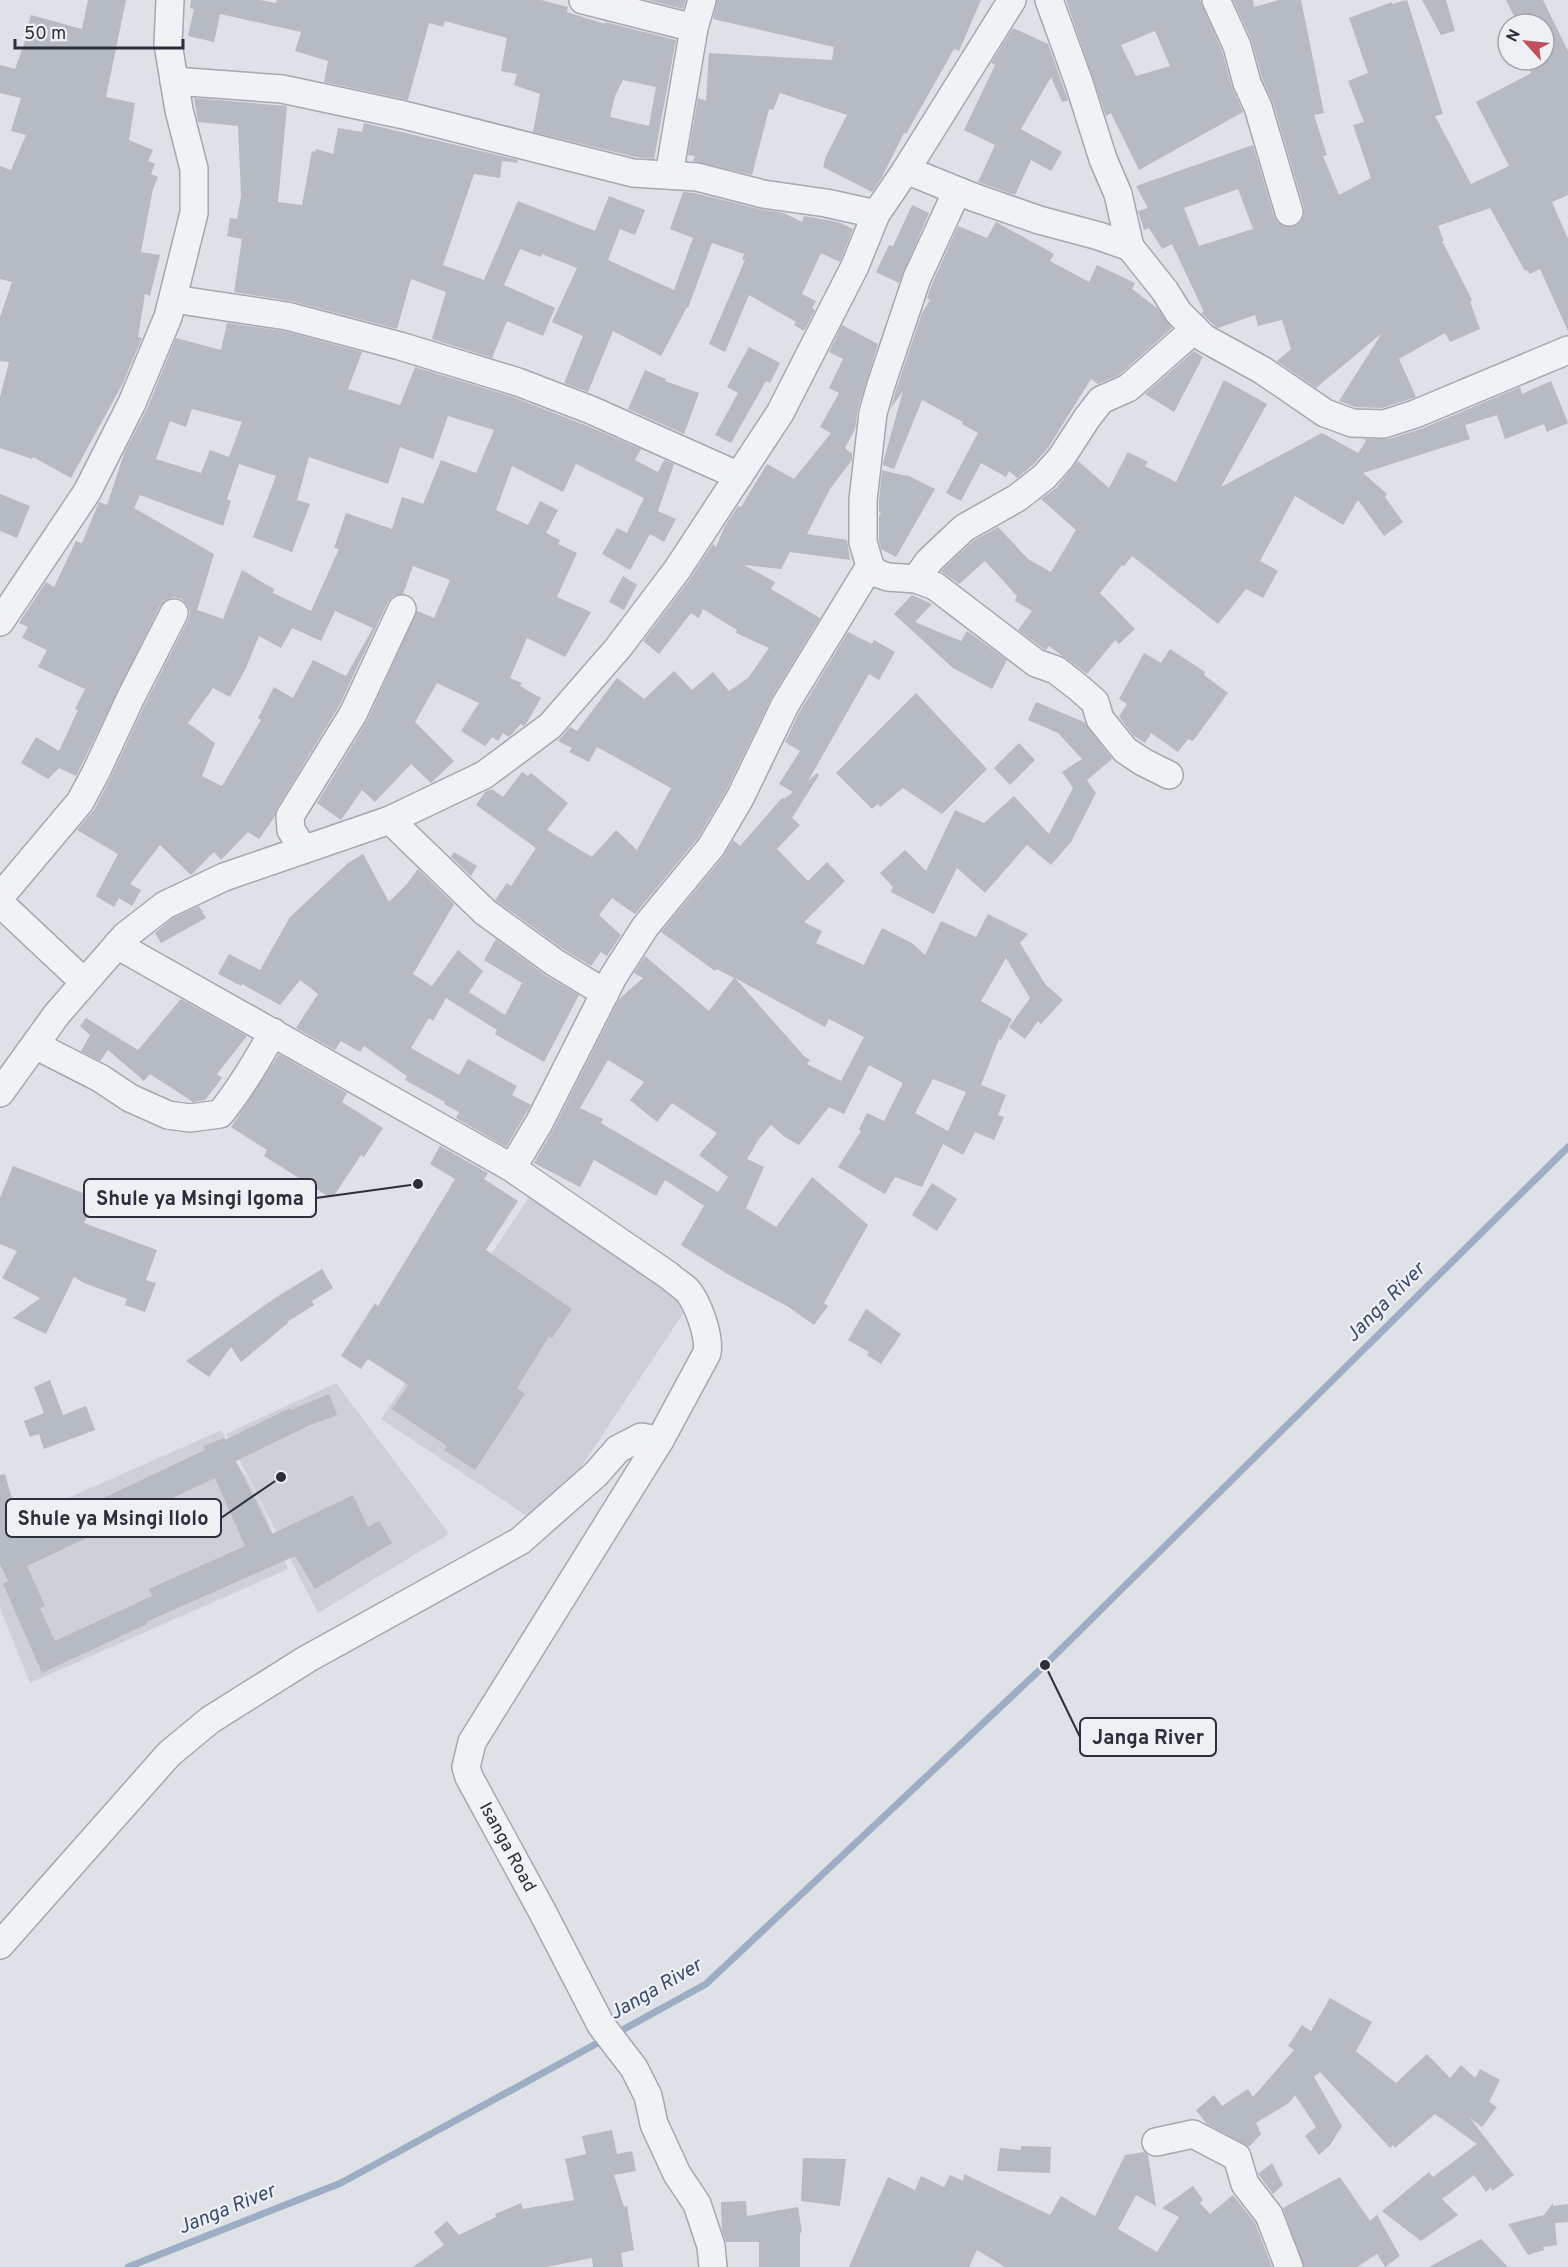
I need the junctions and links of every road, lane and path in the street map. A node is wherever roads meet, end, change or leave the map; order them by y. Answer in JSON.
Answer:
{"nodes":[{"id":1,"x":170,"y":0,"type":"edge"},
{"id":2,"x":583,"y":0,"type":"edge"},
{"id":3,"x":702,"y":0,"type":"edge"},
{"id":4,"x":1012,"y":0,"type":"edge"},
{"id":5,"x":1049,"y":0,"type":"edge"},
{"id":6,"x":1216,"y":0,"type":"edge"},
{"id":7,"x":694,"y":28,"type":"junction"},
{"id":8,"x":174,"y":81,"type":"junction"},
{"id":9,"x":906,"y":170,"type":"junction"},
{"id":10,"x":669,"y":175,"type":"junction"},
{"id":11,"x":957,"y":191,"type":"junction"},
{"id":12,"x":1289,"y":212,"type":"dead end"},
{"id":13,"x":876,"y":214,"type":"junction"},
{"id":14,"x":1130,"y":247,"type":"junction"},
{"id":15,"x":173,"y":299,"type":"junction"},
{"id":16,"x":1195,"y":329,"type":"junction"},
{"id":17,"x":1568,"y":350,"type":"edge"},
{"id":18,"x":739,"y":476,"type":"junction"},
{"id":19,"x":870,"y":566,"type":"junction"},
{"id":20,"x":916,"y":579,"type":"junction"},
{"id":21,"x":402,"y":609,"type":"dead end"},
{"id":22,"x":174,"y":613,"type":"dead end"},
{"id":23,"x":0,"y":622,"type":"edge"},
{"id":24,"x":1169,"y":775,"type":"dead end"},
{"id":25,"x":390,"y":820,"type":"junction"},
{"id":26,"x":303,"y":849,"type":"junction"},
{"id":27,"x":0,"y":897,"type":"edge"},
{"id":28,"x":0,"y":903,"type":"edge"},
{"id":29,"x":117,"y":945,"type":"junction"},
{"id":30,"x":84,"y":982,"type":"junction"},
{"id":31,"x":605,"y":993,"type":"junction"},
{"id":32,"x":273,"y":1032,"type":"junction"},
{"id":33,"x":35,"y":1045,"type":"junction"},
{"id":34,"x":0,"y":1093,"type":"edge"},
{"id":35,"x":512,"y":1168,"type":"junction"},
{"id":36,"x":660,"y":1440,"type":"junction"},
{"id":37,"x":0,"y":1945,"type":"edge"},
{"id":38,"x":1156,"y":2142,"type":"dead end"},
{"id":39,"x":713,"y":2267,"type":"edge"},
{"id":40,"x":1289,"y":2267,"type":"edge"}],
"edges":[{"from":1,"to":8,"type":"street"},
{"from":2,"to":7,"type":"street"},
{"from":3,"to":7,"type":"street"},
{"from":4,"to":9,"type":"street"},
{"from":5,"to":14,"type":"street"},
{"from":6,"to":12,"type":"street"},
{"from":7,"to":10,"type":"street"},
{"from":8,"to":10,"type":"street"},
{"from":8,"to":15,"type":"street"},
{"from":9,"to":11,"type":"street"},
{"from":9,"to":13,"type":"street"},
{"from":10,"to":13,"type":"street"},
{"from":11,"to":14,"type":"street"},
{"from":11,"to":19,"type":"street"},
{"from":13,"to":18,"type":"street"},
{"from":14,"to":16,"type":"street"},
{"from":15,"to":18,"type":"street"},
{"from":15,"to":23,"type":"street"},
{"from":16,"to":17,"type":"street"},
{"from":16,"to":20,"type":"street"},
{"from":18,"to":25,"type":"street"},
{"from":19,"to":20,"type":"street"},
{"from":19,"to":31,"type":"street"},
{"from":20,"to":24,"type":"street"},
{"from":21,"to":26,"type":"street"},
{"from":22,"to":27,"type":"street"},
{"from":25,"to":26,"type":"street"},
{"from":25,"to":31,"type":"street"},
{"from":26,"to":29,"type":"street"},
{"from":28,"to":30,"type":"street"},
{"from":29,"to":30,"type":"street"},
{"from":29,"to":32,"type":"street","name":"Isanga Road"},
{"from":30,"to":33,"type":"street"},
{"from":31,"to":35,"type":"street"},
{"from":32,"to":33,"type":"street"},
{"from":32,"to":35,"type":"street","name":"Isanga Road"},
{"from":33,"to":34,"type":"street"},
{"from":35,"to":36,"type":"street","name":"Isanga Road"},
{"from":36,"to":37,"type":"street"},
{"from":36,"to":39,"type":"street","name":"Isanga Road"},
{"from":38,"to":40,"type":"street"}]}
